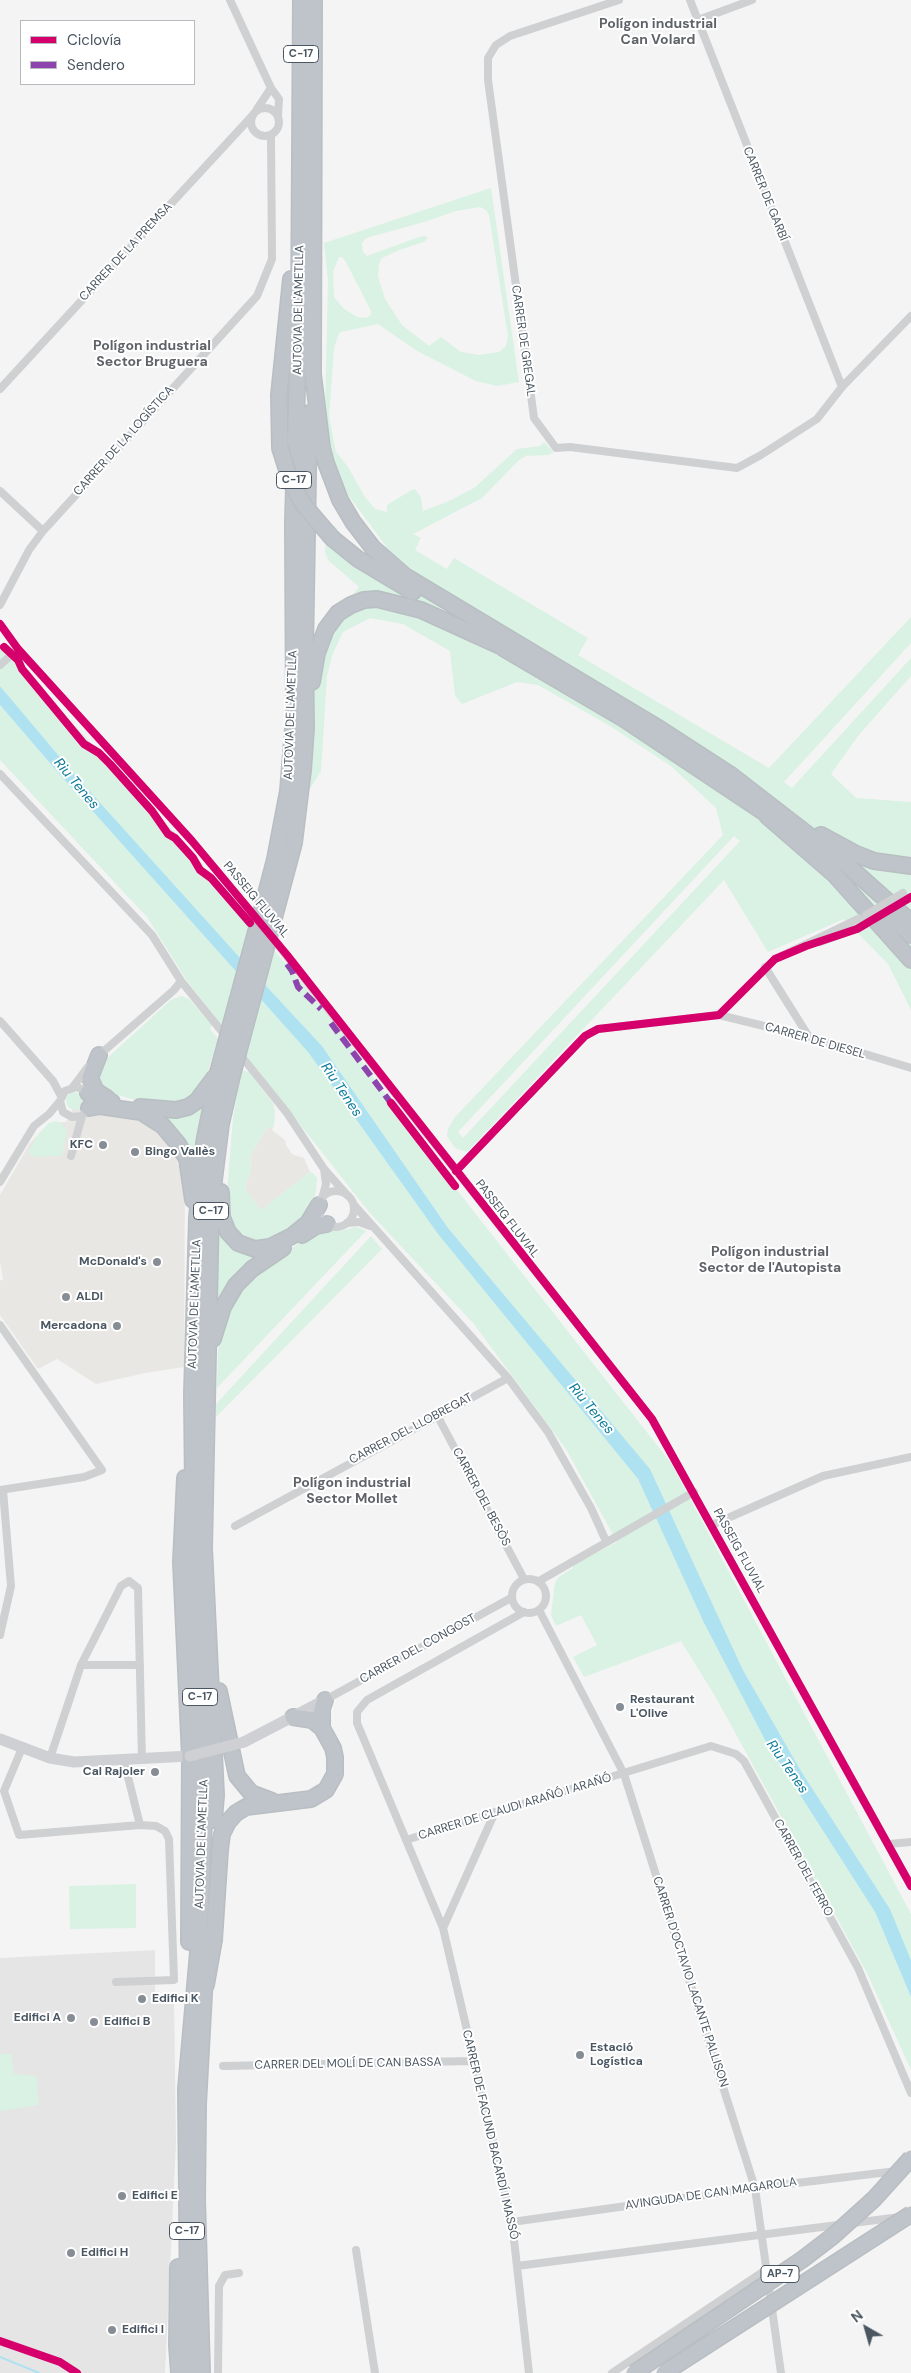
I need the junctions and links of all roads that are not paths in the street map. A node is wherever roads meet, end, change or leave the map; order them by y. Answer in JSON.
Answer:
{"nodes":[{"id":1,"x":230,"y":0,"type":"edge"},
{"id":2,"x":301,"y":0,"type":"edge"},
{"id":3,"x":314,"y":0,"type":"edge"},
{"id":4,"x":619,"y":0,"type":"edge"},
{"id":5,"x":690,"y":0,"type":"edge"},
{"id":6,"x":752,"y":0,"type":"edge"},
{"id":7,"x":698,"y":20,"type":"junction"},
{"id":8,"x":271,"y":88,"type":"junction"},
{"id":9,"x":254,"y":114,"type":"junction"},
{"id":10,"x":278,"y":116,"type":"junction"},
{"id":11,"x":271,"y":135,"type":"junction"},
{"id":12,"x":301,"y":186,"type":"junction"},
{"id":13,"x":911,"y":316,"type":"edge"},
{"id":14,"x":313,"y":374,"type":"junction"},
{"id":15,"x":842,"y":387,"type":"junction"},
{"id":16,"x":0,"y":389,"type":"edge"},
{"id":17,"x":0,"y":491,"type":"edge"},
{"id":18,"x":43,"y":531,"type":"junction"},
{"id":19,"x":0,"y":605,"type":"edge"},
{"id":20,"x":0,"y":624,"type":"edge"},
{"id":21,"x":498,"y":645,"type":"junction"},
{"id":22,"x":18,"y":649,"type":"junction"},
{"id":23,"x":0,"y":665,"type":"edge"},
{"id":24,"x":306,"y":728,"type":"junction"},
{"id":25,"x":0,"y":774,"type":"edge"},
{"id":26,"x":732,"y":775,"type":"junction"},
{"id":27,"x":756,"y":807,"type":"junction"},
{"id":28,"x":911,"y":866,"type":"edge"},
{"id":29,"x":908,"y":894,"type":"edge"},
{"id":30,"x":268,"y":916,"type":"junction"},
{"id":31,"x":911,"y":922,"type":"edge"},
{"id":32,"x":911,"y":935,"type":"edge"},
{"id":33,"x":806,"y":946,"type":"junction"},
{"id":34,"x":911,"y":960,"type":"edge"},
{"id":35,"x":765,"y":967,"type":"junction"},
{"id":36,"x":181,"y":981,"type":"junction"},
{"id":37,"x":719,"y":1015,"type":"junction"},
{"id":38,"x":0,"y":1021,"type":"edge"},
{"id":39,"x":809,"y":1038,"type":"junction"},
{"id":40,"x":99,"y":1055,"type":"junction"},
{"id":41,"x":911,"y":1068,"type":"edge"},
{"id":42,"x":225,"y":1074,"type":"junction"},
{"id":43,"x":84,"y":1075,"type":"junction"},
{"id":44,"x":53,"y":1081,"type":"junction"},
{"id":45,"x":70,"y":1088,"type":"junction"},
{"id":46,"x":60,"y":1099,"type":"junction"},
{"id":47,"x":86,"y":1102,"type":"junction"},
{"id":48,"x":120,"y":1103,"type":"junction"},
{"id":49,"x":49,"y":1114,"type":"junction"},
{"id":50,"x":67,"y":1115,"type":"junction"},
{"id":51,"x":221,"y":1124,"type":"junction"},
{"id":52,"x":76,"y":1134,"type":"junction"},
{"id":53,"x":72,"y":1156,"type":"dead end"},
{"id":54,"x":324,"y":1169,"type":"junction"},
{"id":55,"x":456,"y":1171,"type":"junction"},
{"id":56,"x":0,"y":1182,"type":"edge"},
{"id":57,"x":347,"y":1195,"type":"junction"},
{"id":58,"x":320,"y":1202,"type":"junction"},
{"id":59,"x":354,"y":1205,"type":"junction"},
{"id":60,"x":198,"y":1218,"type":"junction"},
{"id":61,"x":347,"y":1223,"type":"junction"},
{"id":62,"x":327,"y":1224,"type":"junction"},
{"id":63,"x":370,"y":1226,"type":"junction"},
{"id":64,"x":0,"y":1325,"type":"edge"},
{"id":65,"x":208,"y":1347,"type":"junction"},
{"id":66,"x":508,"y":1378,"type":"junction"},
{"id":67,"x":192,"y":1395,"type":"junction"},
{"id":68,"x":437,"y":1415,"type":"junction"},
{"id":69,"x":911,"y":1457,"type":"edge"},
{"id":70,"x":1,"y":1489,"type":"edge"},
{"id":71,"x":694,"y":1492,"type":"junction"},
{"id":72,"x":712,"y":1525,"type":"junction"},
{"id":73,"x":235,"y":1526,"type":"dead end"},
{"id":74,"x":606,"y":1541,"type":"junction"},
{"id":75,"x":524,"y":1579,"type":"junction"},
{"id":76,"x":539,"y":1581,"type":"junction"},
{"id":77,"x":512,"y":1598,"type":"junction"},
{"id":78,"x":539,"y":1610,"type":"junction"},
{"id":79,"x":524,"y":1612,"type":"junction"},
{"id":80,"x":207,"y":1620,"type":"junction"},
{"id":81,"x":0,"y":1634,"type":"edge"},
{"id":82,"x":81,"y":1665,"type":"junction"},
{"id":83,"x":140,"y":1665,"type":"junction"},
{"id":84,"x":325,"y":1700,"type":"joint"},
{"id":85,"x":293,"y":1717,"type":"joint"},
{"id":86,"x":317,"y":1718,"type":"junction"},
{"id":87,"x":0,"y":1739,"type":"edge"},
{"id":88,"x":19,"y":1747,"type":"junction"},
{"id":89,"x":190,"y":1756,"type":"junction"},
{"id":90,"x":50,"y":1758,"type":"junction"},
{"id":91,"x":142,"y":1760,"type":"junction"},
{"id":92,"x":124,"y":1761,"type":"junction"},
{"id":93,"x":624,"y":1774,"type":"junction"},
{"id":94,"x":280,"y":1803,"type":"junction"},
{"id":95,"x":495,"y":1812,"type":"junction"},
{"id":96,"x":140,"y":1825,"type":"junction"},
{"id":97,"x":406,"y":1840,"type":"junction"},
{"id":98,"x":911,"y":1842,"type":"edge"},
{"id":99,"x":889,"y":1844,"type":"junction"},
{"id":100,"x":911,"y":1886,"type":"edge"},
{"id":101,"x":443,"y":1928,"type":"junction"},
{"id":102,"x":116,"y":1982,"type":"dead end"},
{"id":103,"x":198,"y":1998,"type":"junction"},
{"id":104,"x":473,"y":2062,"type":"junction"},
{"id":105,"x":223,"y":2066,"type":"dead end"},
{"id":106,"x":186,"y":2089,"type":"junction"},
{"id":107,"x":911,"y":2093,"type":"edge"},
{"id":108,"x":911,"y":2158,"type":"edge"},
{"id":109,"x":911,"y":2169,"type":"edge"},
{"id":110,"x":755,"y":2188,"type":"junction"},
{"id":111,"x":911,"y":2214,"type":"edge"},
{"id":112,"x":512,"y":2222,"type":"junction"},
{"id":113,"x":763,"y":2235,"type":"junction"},
{"id":114,"x":356,"y":2250,"type":"dead end"},
{"id":115,"x":517,"y":2266,"type":"junction"},
{"id":116,"x":767,"y":2269,"type":"junction"},
{"id":117,"x":239,"y":2273,"type":"dead end"},
{"id":118,"x":177,"y":2322,"type":"junction"},
{"id":119,"x":172,"y":2373,"type":"edge"},
{"id":120,"x":179,"y":2373,"type":"edge"},
{"id":121,"x":191,"y":2373,"type":"edge"},
{"id":122,"x":202,"y":2373,"type":"edge"},
{"id":123,"x":218,"y":2373,"type":"edge"},
{"id":124,"x":376,"y":2373,"type":"edge"},
{"id":125,"x":529,"y":2373,"type":"edge"},
{"id":126,"x":612,"y":2373,"type":"edge"},
{"id":127,"x":634,"y":2373,"type":"edge"},
{"id":128,"x":664,"y":2373,"type":"edge"},
{"id":129,"x":781,"y":2373,"type":"edge"}],
"edges":[{"from":1,"to":8,"type":"street"},
{"from":2,"to":12,"type":"highway","number":"C-17"},
{"from":3,"to":14,"type":"highway","number":"C-17"},
{"from":4,"to":15,"type":"street","name":"CARRER DE GREGAL"},
{"from":5,"to":7,"type":"street","name":"CARRER DE GARBÍ"},
{"from":6,"to":7,"type":"street"},
{"from":7,"to":15,"type":"street","name":"CARRER DE GARBÍ"},
{"from":8,"to":9,"type":"street","name":"CARRER DE LA PREMSA"},
{"from":8,"to":10,"type":"street"},
{"from":9,"to":10,"type":"street"},
{"from":9,"to":11,"type":"street"},
{"from":9,"to":16,"type":"street","name":"CARRER DE LA PREMSA"},
{"from":10,"to":11,"type":"street"},
{"from":11,"to":18,"type":"street","name":"CARRER DE LA LOGÍSTICA"},
{"from":12,"to":21,"type":"highway","bridge":true},
{"from":12,"to":30,"type":"highway","name":"AUTOVIA DE L'AMETLLA","number":"C-17"},
{"from":13,"to":15,"type":"street"},
{"from":14,"to":24,"type":"highway","name":"AUTOVIA DE L'AMETLLA","number":"C-17"},
{"from":14,"to":26,"type":"highway"},
{"from":17,"to":18,"type":"street"},
{"from":18,"to":19,"type":"street"},
{"from":20,"to":22,"type":"street","name":"PASSEIG FLUVIAL"},
{"from":21,"to":24,"type":"highway"},
{"from":21,"to":27,"type":"highway"},
{"from":22,"to":23,"type":"street"},
{"from":22,"to":55,"type":"street","name":"PASSEIG FLUVIAL"},
{"from":24,"to":30,"type":"highway","name":"AUTOVIA DE L'AMETLLA","number":"C-17"},
{"from":25,"to":36,"type":"street"},
{"from":26,"to":28,"type":"highway"},
{"from":26,"to":31,"type":"highway"},
{"from":27,"to":32,"type":"highway"},
{"from":27,"to":34,"type":"highway"},
{"from":29,"to":33,"type":"street","bridge":true},
{"from":29,"to":33,"type":"street","bridge":true},
{"from":30,"to":42,"type":"highway","name":"AUTOVIA DE L'AMETLLA","number":"C-17","bridge":true},
{"from":33,"to":35,"type":"street"},
{"from":35,"to":37,"type":"street"},
{"from":35,"to":39,"type":"street"},
{"from":36,"to":40,"type":"street"},
{"from":36,"to":54,"type":"street"},
{"from":37,"to":39,"type":"street","name":"CARRER DE DIESEL"},
{"from":37,"to":55,"type":"street"},
{"from":38,"to":44,"type":"street"},
{"from":39,"to":41,"type":"street","name":"CARRER DE DIESEL"},
{"from":40,"to":43,"type":"street"},
{"from":40,"to":48,"type":"highway"},
{"from":42,"to":48,"type":"highway"},
{"from":42,"to":51,"type":"highway","name":"AUTOVIA DE L'AMETLLA","number":"C-17"},
{"from":42,"to":60,"type":"highway","name":"AUTOVIA DE L'AMETLLA","number":"C-17"},
{"from":43,"to":45,"type":"street"},
{"from":43,"to":47,"type":"street"},
{"from":44,"to":45,"type":"street"},
{"from":44,"to":46,"type":"street"},
{"from":45,"to":46,"type":"street"},
{"from":45,"to":47,"type":"street"},
{"from":46,"to":49,"type":"street"},
{"from":46,"to":50,"type":"street"},
{"from":47,"to":48,"type":"highway"},
{"from":47,"to":50,"type":"street"},
{"from":47,"to":52,"type":"street"},
{"from":47,"to":60,"type":"highway"},
{"from":49,"to":50,"type":"street"},
{"from":49,"to":56,"type":"street"},
{"from":50,"to":52,"type":"street"},
{"from":51,"to":58,"type":"highway"},
{"from":51,"to":65,"type":"highway","name":"AUTOVIA DE L'AMETLLA","number":"C-17"},
{"from":52,"to":53,"type":"street"},
{"from":54,"to":57,"type":"street"},
{"from":54,"to":58,"type":"street"},
{"from":55,"to":71,"type":"street","name":"PASSEIG FLUVIAL"},
{"from":57,"to":58,"type":"street"},
{"from":57,"to":59,"type":"street"},
{"from":58,"to":62,"type":"street"},
{"from":59,"to":61,"type":"street"},
{"from":59,"to":63,"type":"street"},
{"from":60,"to":67,"type":"highway","name":"AUTOVIA DE L'AMETLLA","number":"C-17"},
{"from":61,"to":62,"type":"street"},
{"from":61,"to":63,"type":"street"},
{"from":62,"to":65,"type":"highway"},
{"from":63,"to":66,"type":"street"},
{"from":64,"to":70,"type":"street"},
{"from":65,"to":80,"type":"highway","name":"AUTOVIA DE L'AMETLLA","number":"C-17"},
{"from":66,"to":68,"type":"street","name":"CARRER DEL LLOBREGAT"},
{"from":66,"to":74,"type":"street"},
{"from":67,"to":89,"type":"highway"},
{"from":67,"to":103,"type":"highway","name":"AUTOVIA DE L'AMETLLA","number":"C-17"},
{"from":68,"to":73,"type":"street","name":"CARRER DEL LLOBREGAT"},
{"from":68,"to":75,"type":"street","name":"CARRER DEL BESÒS"},
{"from":69,"to":72,"type":"street"},
{"from":70,"to":81,"type":"street"},
{"from":71,"to":72,"type":"street","name":"PASSEIG FLUVIAL"},
{"from":71,"to":74,"type":"street"},
{"from":72,"to":99,"type":"street","name":"PASSEIG FLUVIAL"},
{"from":74,"to":76,"type":"street"},
{"from":75,"to":76,"type":"street"},
{"from":75,"to":77,"type":"street"},
{"from":76,"to":78,"type":"street"},
{"from":77,"to":79,"type":"street"},
{"from":77,"to":84,"type":"street","name":"CARRER DEL CONGOST"},
{"from":78,"to":79,"type":"street"},
{"from":78,"to":93,"type":"street","name":"CARRER D'OCTAVIO LACANTE PALLISON"},
{"from":79,"to":97,"type":"street","name":"CARRER DE FACUND BACARDÍ I MASSÓ"},
{"from":80,"to":94,"type":"highway"},
{"from":80,"to":103,"type":"highway","name":"AUTOVIA DE L'AMETLLA","number":"C-17"},
{"from":82,"to":83,"type":"street"},
{"from":82,"to":83,"type":"street"},
{"from":82,"to":90,"type":"street"},
{"from":83,"to":91,"type":"street"},
{"from":84,"to":86,"type":"highway"},
{"from":85,"to":86,"type":"highway"},
{"from":85,"to":89,"type":"street","bridge":true},
{"from":86,"to":94,"type":"highway"},
{"from":87,"to":88,"type":"street"},
{"from":88,"to":90,"type":"street"},
{"from":88,"to":96,"type":"street"},
{"from":89,"to":91,"type":"street"},
{"from":89,"to":103,"type":"highway"},
{"from":90,"to":92,"type":"street"},
{"from":91,"to":92,"type":"street"},
{"from":92,"to":96,"type":"street"},
{"from":93,"to":95,"type":"street","name":"CARRER DE CLAUDI ARAÑÓ I ARAÑÓ"},
{"from":93,"to":107,"type":"street","name":"CARRER DEL FERRO"},
{"from":93,"to":110,"type":"street","name":"CARRER D'OCTAVIO LACANTE PALLISON"},
{"from":94,"to":103,"type":"highway"},
{"from":95,"to":97,"type":"street","name":"CARRER DE CLAUDI ARAÑÓ I ARAÑÓ"},
{"from":95,"to":101,"type":"street"},
{"from":96,"to":102,"type":"street"},
{"from":97,"to":101,"type":"street","name":"CARRER DE FACUND BACARDÍ I MASSÓ"},
{"from":98,"to":99,"type":"street"},
{"from":99,"to":100,"type":"street","name":"PASSEIG FLUVIAL"},
{"from":101,"to":104,"type":"street","name":"CARRER DE FACUND BACARDÍ I MASSÓ"},
{"from":103,"to":106,"type":"highway","name":"AUTOVIA DE L'AMETLLA","number":"C-17"},
{"from":103,"to":122,"type":"highway","name":"AUTOVIA DE L'AMETLLA","number":"C-17"},
{"from":104,"to":105,"type":"street","name":"CARRER DEL MOLÍ DE CAN BASSA"},
{"from":104,"to":112,"type":"street","name":"CARRER DE FACUND BACARDÍ I MASSÓ"},
{"from":106,"to":118,"type":"highway"},
{"from":106,"to":121,"type":"highway","name":"AUTOVIA DE L'AMETLLA","number":"C-17"},
{"from":108,"to":127,"type":"highway","number":"AP-7","bridge":true},
{"from":109,"to":110,"type":"street","name":"AVINGUDA DE CAN MAGAROLA"},
{"from":110,"to":112,"type":"street","name":"AVINGUDA DE CAN MAGAROLA"},
{"from":110,"to":113,"type":"street","name":"CARRER D'OCTAVIO LACANTE PALLISON"},
{"from":111,"to":113,"type":"street"},
{"from":111,"to":128,"type":"highway","number":"AP-7","bridge":true},
{"from":112,"to":115,"type":"street","name":"CARRER DE FACUND BACARDÍ I MASSÓ"},
{"from":113,"to":115,"type":"street"},
{"from":113,"to":116,"type":"street","name":"CARRER D'OCTAVIO LACANTE PALLISON"},
{"from":114,"to":124,"type":"street"},
{"from":115,"to":125,"type":"street","name":"CARRER DE FACUND BACARDÍ I MASSÓ"},
{"from":116,"to":126,"type":"street"},
{"from":116,"to":129,"type":"street","name":"CARRER D'OCTAVIO LACANTE PALLISON"},
{"from":117,"to":123,"type":"street"},
{"from":118,"to":119,"type":"highway"},
{"from":118,"to":120,"type":"highway"}]}
